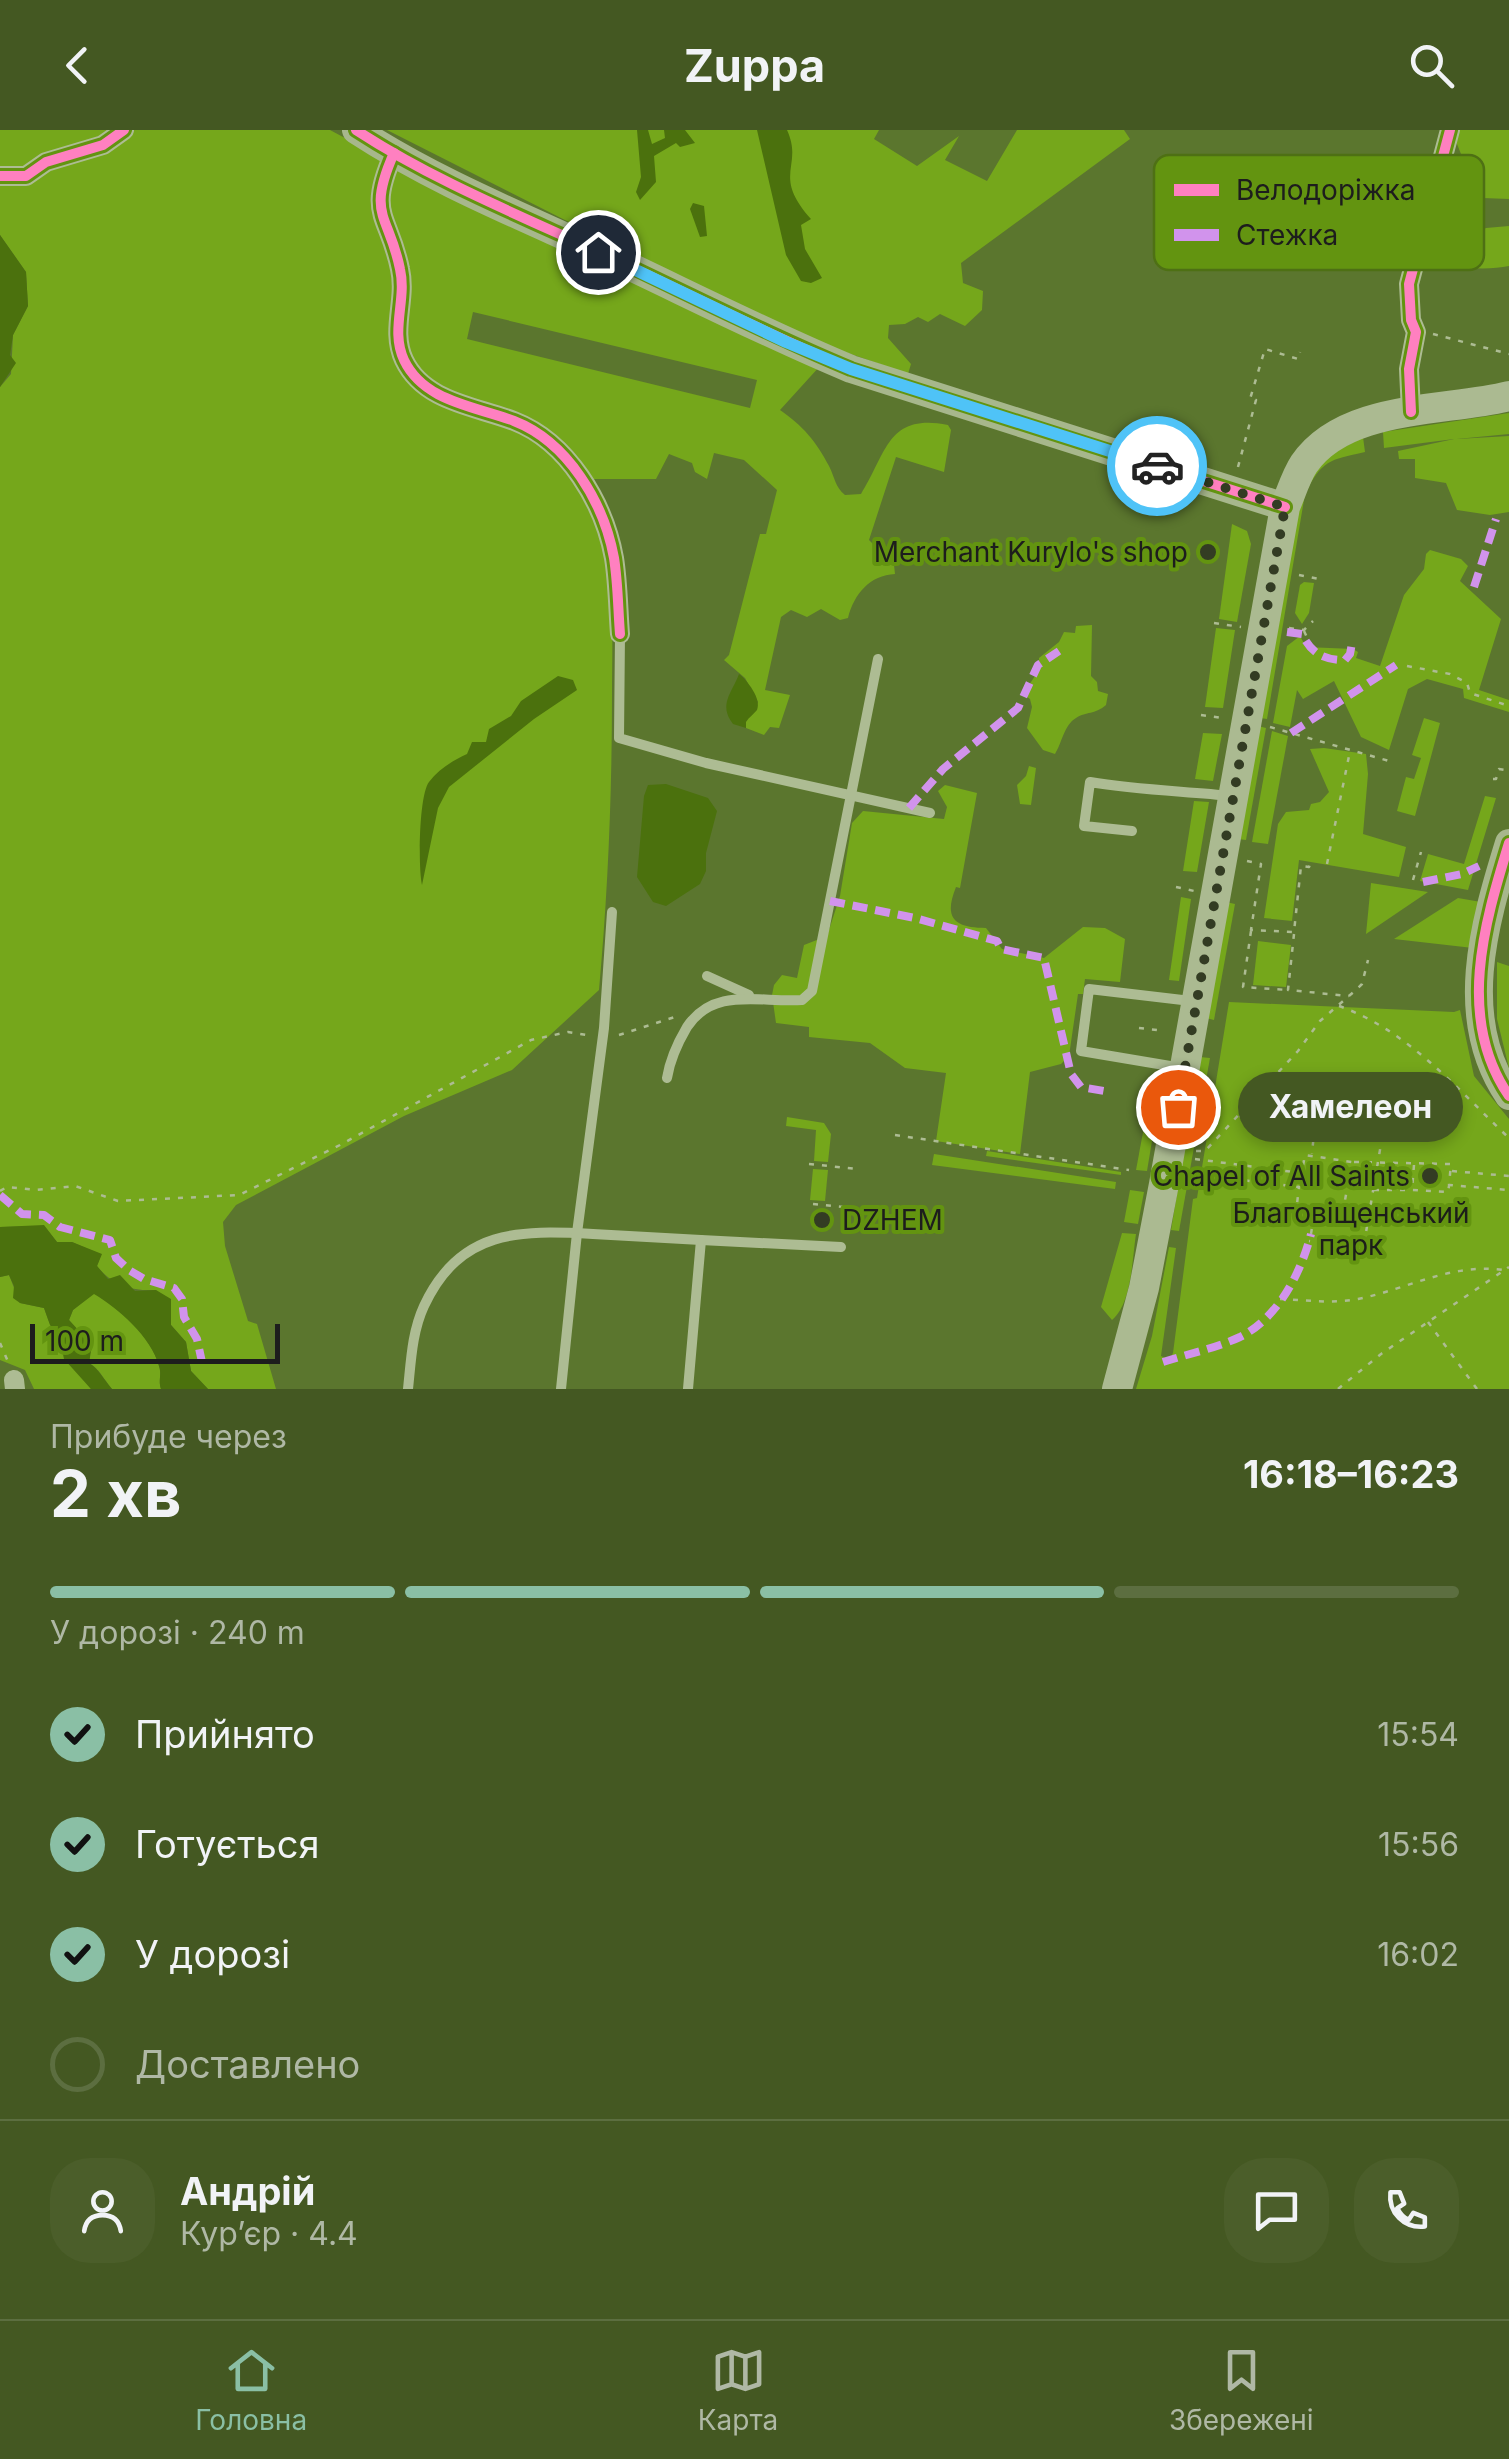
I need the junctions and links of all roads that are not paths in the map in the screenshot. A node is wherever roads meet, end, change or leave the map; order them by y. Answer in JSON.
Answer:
{"nodes":[{"id":1,"x":124,"y":130,"type":"edge"},
{"id":2,"x":356,"y":130,"type":"edge"},
{"id":3,"x":1450,"y":130,"type":"edge"},
{"id":4,"x":394,"y":153,"type":"junction"},
{"id":5,"x":1443,"y":155,"type":"edge"},
{"id":6,"x":0,"y":176,"type":"edge"},
{"id":7,"x":1413,"y":270,"type":"edge"},
{"id":8,"x":1509,"y":396,"type":"edge"},
{"id":9,"x":1411,"y":412,"type":"junction"},
{"id":10,"x":1285,"y":507,"type":"junction"},
{"id":11,"x":620,"y":634,"type":"joint"},
{"id":12,"x":878,"y":658,"type":"dead end"},
{"id":13,"x":851,"y":794,"type":"junction"},
{"id":14,"x":1233,"y":796,"type":"junction"},
{"id":15,"x":930,"y":813,"type":"dead end"},
{"id":16,"x":1132,"y":830,"type":"dead end"},
{"id":17,"x":1509,"y":843,"type":"edge"},
{"id":18,"x":612,"y":912,"type":"dead end"},
{"id":19,"x":707,"y":976,"type":"dead end"},
{"id":20,"x":755,"y":998,"type":"junction"},
{"id":21,"x":1197,"y":1002,"type":"junction"},
{"id":22,"x":1185,"y":1068,"type":"junction"},
{"id":23,"x":667,"y":1078,"type":"dead end"},
{"id":24,"x":1509,"y":1096,"type":"edge"},
{"id":25,"x":577,"y":1233,"type":"junction"},
{"id":26,"x":700,"y":1240,"type":"junction"},
{"id":27,"x":840,"y":1247,"type":"dead end"},
{"id":28,"x":408,"y":1389,"type":"edge"},
{"id":29,"x":561,"y":1389,"type":"edge"},
{"id":30,"x":688,"y":1389,"type":"edge"},
{"id":31,"x":1118,"y":1389,"type":"edge"}],
"edges":[{"from":1,"to":6,"type":"street"},
{"from":2,"to":4,"type":"street"},
{"from":3,"to":5,"type":"street"},
{"from":4,"to":10,"type":"street"},
{"from":4,"to":11,"type":"street"},
{"from":7,"to":9,"type":"street"},
{"from":8,"to":9,"type":"main road"},
{"from":9,"to":10,"type":"main road"},
{"from":10,"to":14,"type":"main road"},
{"from":11,"to":13,"type":"lane"},
{"from":12,"to":13,"type":"lane"},
{"from":13,"to":15,"type":"lane"},
{"from":13,"to":20,"type":"lane"},
{"from":14,"to":16,"type":"lane"},
{"from":14,"to":21,"type":"main road"},
{"from":17,"to":24,"type":"street"},
{"from":18,"to":25,"type":"lane"},
{"from":19,"to":20,"type":"lane"},
{"from":20,"to":23,"type":"lane"},
{"from":21,"to":22,"type":"main road"},
{"from":21,"to":22,"type":"lane"},
{"from":22,"to":31,"type":"main road"},
{"from":25,"to":26,"type":"lane"},
{"from":25,"to":28,"type":"lane"},
{"from":25,"to":29,"type":"lane"},
{"from":26,"to":27,"type":"lane"},
{"from":26,"to":30,"type":"lane"}]}
